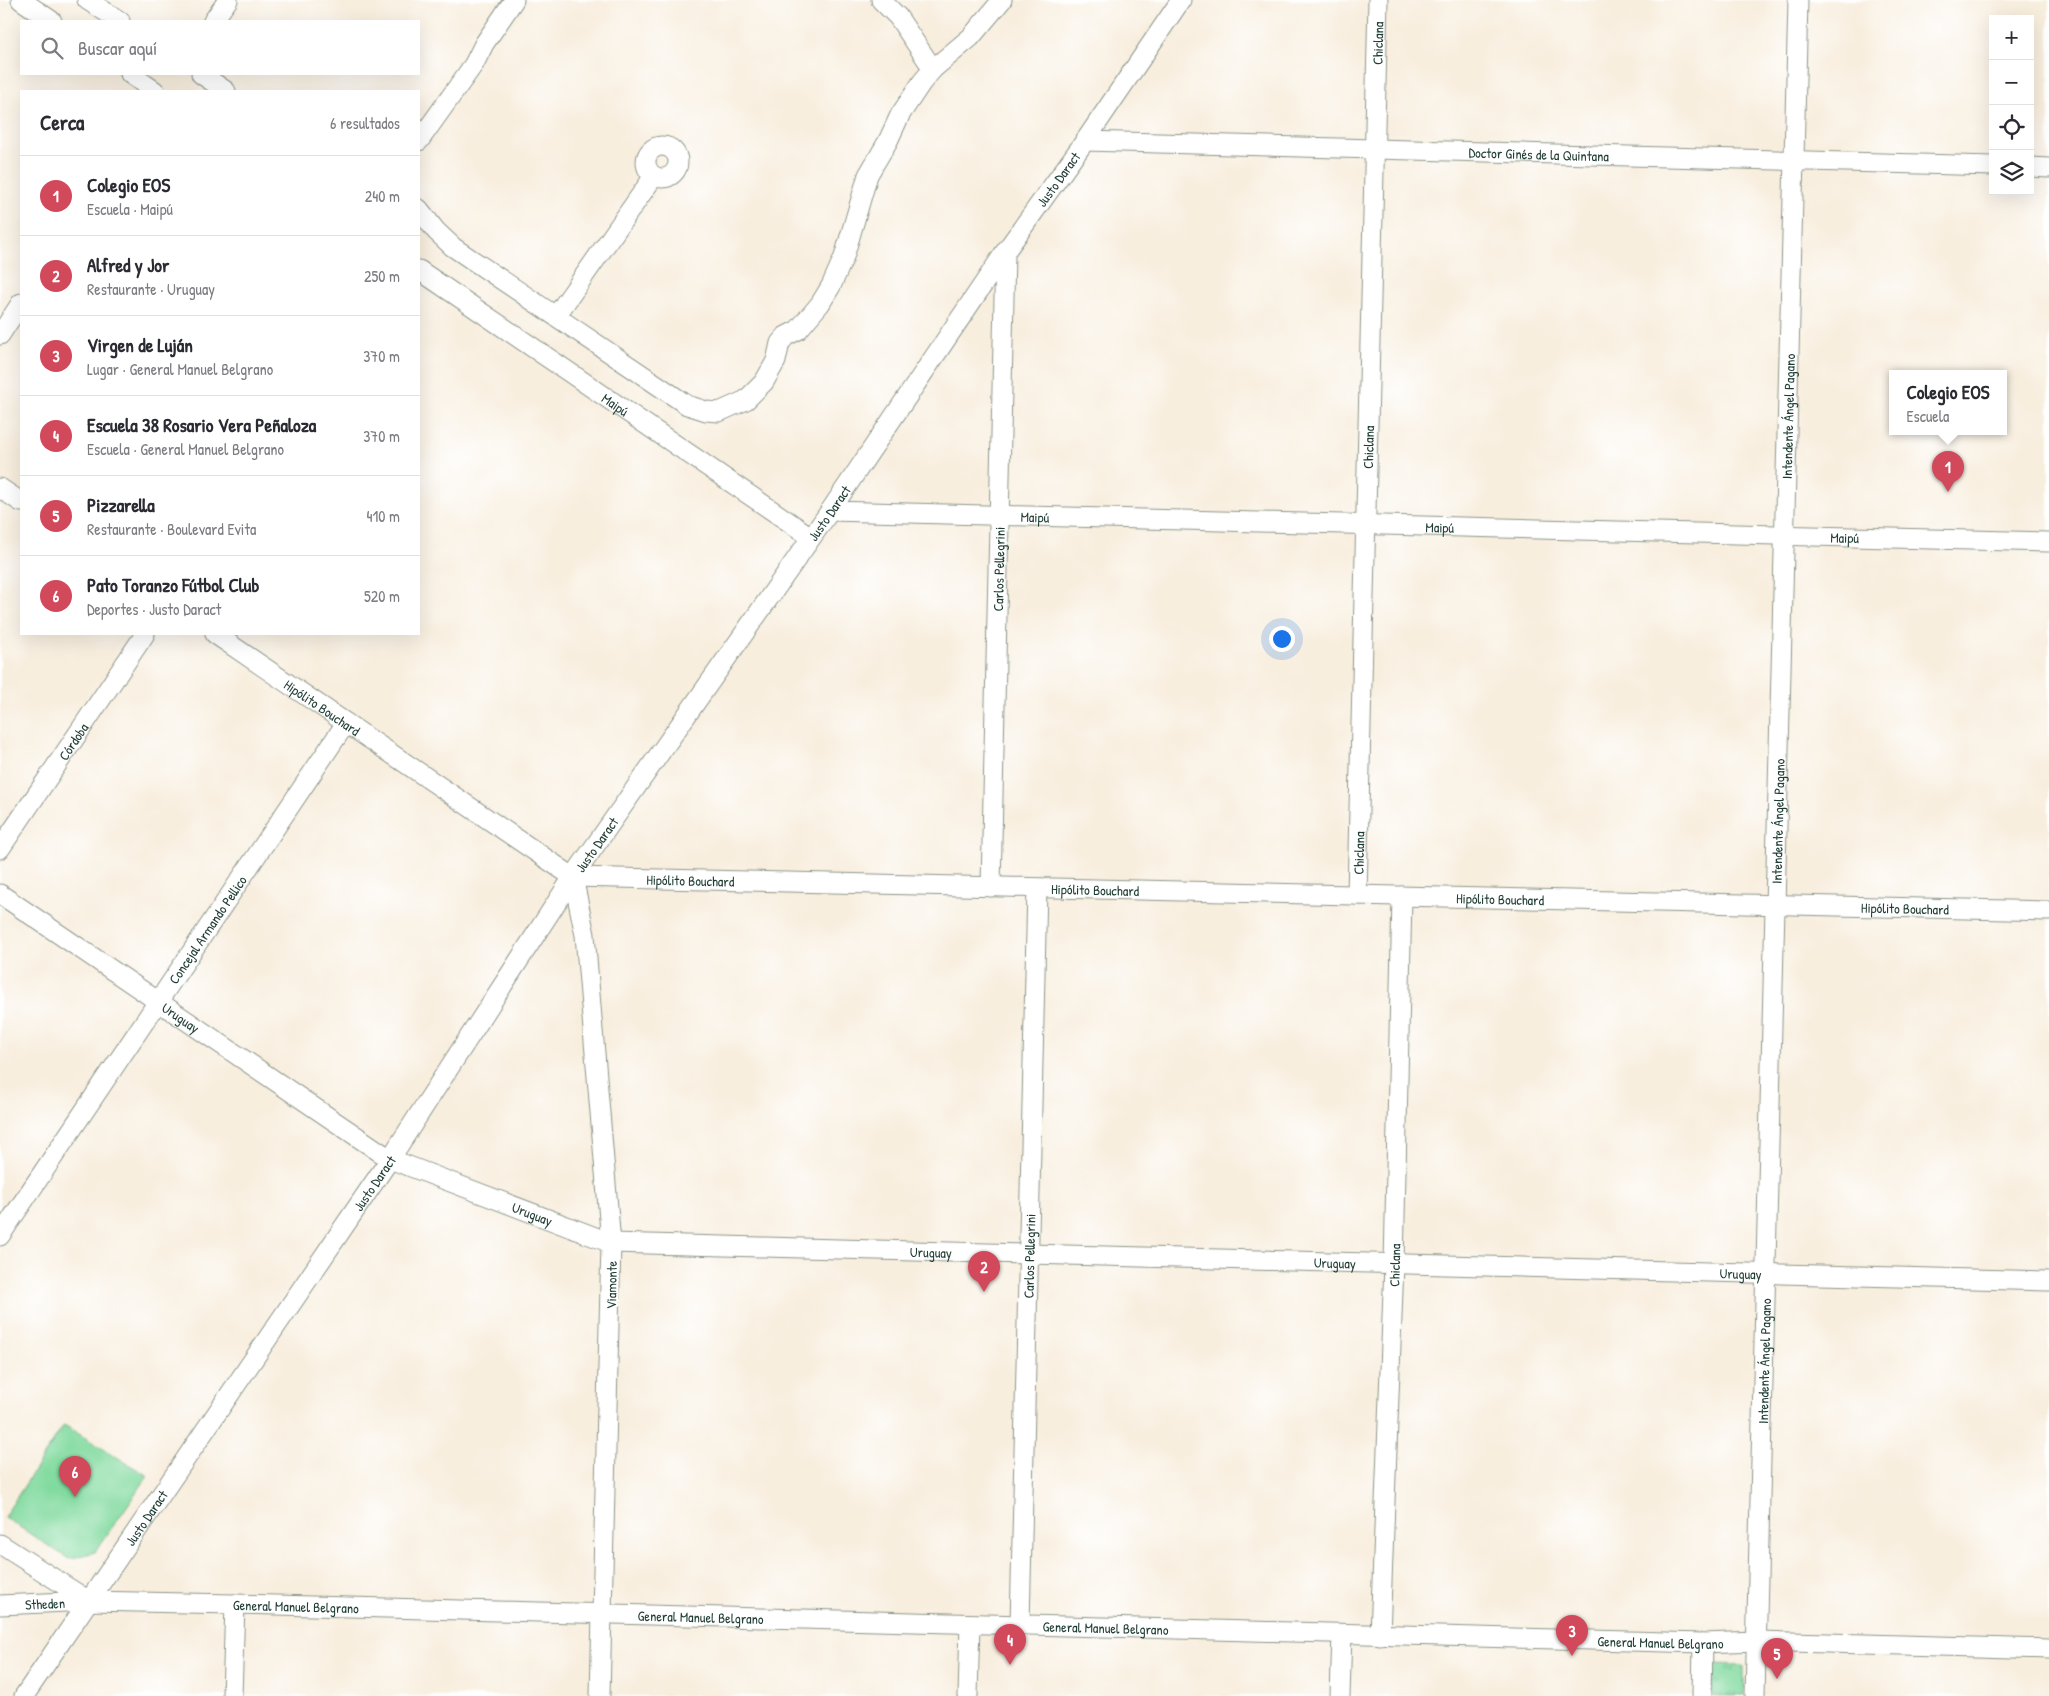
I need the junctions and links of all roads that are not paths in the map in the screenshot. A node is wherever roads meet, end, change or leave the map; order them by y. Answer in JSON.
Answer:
{"nodes":[{"id":1,"x":21,"y":0,"type":"edge"},
{"id":2,"x":87,"y":0,"type":"edge"},
{"id":3,"x":228,"y":0,"type":"edge"},
{"id":4,"x":514,"y":0,"type":"edge"},
{"id":5,"x":881,"y":0,"type":"edge"},
{"id":6,"x":1002,"y":0,"type":"edge"},
{"id":7,"x":1181,"y":0,"type":"edge"},
{"id":8,"x":1378,"y":0,"type":"edge"},
{"id":9,"x":1798,"y":0,"type":"edge"},
{"id":10,"x":51,"y":20,"type":"edge"},
{"id":11,"x":118,"y":20,"type":"edge"},
{"id":12,"x":214,"y":20,"type":"edge"},
{"id":13,"x":933,"y":69,"type":"junction"},
{"id":14,"x":132,"y":75,"type":"edge"},
{"id":15,"x":202,"y":75,"type":"edge"},
{"id":16,"x":154,"y":90,"type":"edge"},
{"id":17,"x":225,"y":90,"type":"edge"},
{"id":18,"x":420,"y":140,"type":"edge"},
{"id":19,"x":1085,"y":142,"type":"junction"},
{"id":20,"x":1375,"y":149,"type":"junction"},
{"id":21,"x":1794,"y":160,"type":"junction"},
{"id":22,"x":1989,"y":166,"type":"edge"},
{"id":23,"x":2034,"y":167,"type":"edge"},
{"id":24,"x":2049,"y":168,"type":"edge"},
{"id":25,"x":654,"y":176,"type":"dead end"},
{"id":26,"x":420,"y":210,"type":"edge"},
{"id":27,"x":1005,"y":252,"type":"junction"},
{"id":28,"x":420,"y":271,"type":"edge"},
{"id":29,"x":20,"y":305,"type":"edge"},
{"id":30,"x":556,"y":316,"type":"junction"},
{"id":31,"x":0,"y":335,"type":"edge"},
{"id":32,"x":0,"y":488,"type":"edge"},
{"id":33,"x":20,"y":501,"type":"edge"},
{"id":34,"x":830,"y":511,"type":"junction"},
{"id":35,"x":1000,"y":516,"type":"junction"},
{"id":36,"x":1366,"y":525,"type":"junction"},
{"id":37,"x":1783,"y":535,"type":"junction"},
{"id":38,"x":811,"y":537,"type":"junction"},
{"id":39,"x":2049,"y":542,"type":"edge"},
{"id":40,"x":144,"y":635,"type":"edge"},
{"id":41,"x":216,"y":635,"type":"edge"},
{"id":42,"x":346,"y":723,"type":"junction"},
{"id":43,"x":0,"y":849,"type":"edge"},
{"id":44,"x":573,"y":877,"type":"junction"},
{"id":45,"x":991,"y":887,"type":"junction"},
{"id":46,"x":1037,"y":888,"type":"junction"},
{"id":47,"x":0,"y":894,"type":"edge"},
{"id":48,"x":1357,"y":895,"type":"junction"},
{"id":49,"x":1402,"y":896,"type":"junction"},
{"id":50,"x":1776,"y":905,"type":"junction"},
{"id":51,"x":2049,"y":911,"type":"edge"},
{"id":52,"x":158,"y":1001,"type":"junction"},
{"id":53,"x":390,"y":1159,"type":"junction"},
{"id":54,"x":0,"y":1236,"type":"edge"},
{"id":55,"x":611,"y":1243,"type":"junction"},
{"id":56,"x":1028,"y":1254,"type":"junction"},
{"id":57,"x":1394,"y":1264,"type":"junction"},
{"id":58,"x":1765,"y":1274,"type":"junction"},
{"id":59,"x":2049,"y":1280,"type":"edge"},
{"id":60,"x":0,"y":1544,"type":"edge"},
{"id":61,"x":89,"y":1601,"type":"junction"},
{"id":62,"x":235,"y":1604,"type":"junction"},
{"id":63,"x":0,"y":1605,"type":"edge"},
{"id":64,"x":602,"y":1614,"type":"junction"},
{"id":65,"x":970,"y":1624,"type":"junction"},
{"id":66,"x":1020,"y":1625,"type":"junction"},
{"id":67,"x":1342,"y":1634,"type":"junction"},
{"id":68,"x":1380,"y":1635,"type":"junction"},
{"id":69,"x":1757,"y":1642,"type":"junction"},
{"id":70,"x":1703,"y":1644,"type":"junction"},
{"id":71,"x":2049,"y":1649,"type":"edge"},
{"id":72,"x":24,"y":1696,"type":"edge"},
{"id":73,"x":232,"y":1696,"type":"edge"},
{"id":74,"x":600,"y":1696,"type":"edge"},
{"id":75,"x":968,"y":1696,"type":"edge"},
{"id":76,"x":1340,"y":1696,"type":"edge"},
{"id":77,"x":1702,"y":1696,"type":"edge"},
{"id":78,"x":1755,"y":1696,"type":"edge"}],
"edges":[{"from":1,"to":10,"type":"street"},
{"from":2,"to":11,"type":"street"},
{"from":3,"to":12,"type":"street"},
{"from":4,"to":18,"type":"street"},
{"from":5,"to":13,"type":"street"},
{"from":6,"to":13,"type":"street"},
{"from":7,"to":19,"type":"street","name":"Justo Daract"},
{"from":8,"to":20,"type":"street","name":"Chiclana"},
{"from":9,"to":21,"type":"street","name":"Intendente Ángel Pagano"},
{"from":13,"to":30,"type":"street"},
{"from":14,"to":16,"type":"street"},
{"from":15,"to":17,"type":"street"},
{"from":19,"to":20,"type":"street","name":"Doctor Ginés de la Quintana"},
{"from":19,"to":27,"type":"street","name":"Justo Daract"},
{"from":20,"to":21,"type":"street","name":"Doctor Ginés de la Quintana"},
{"from":20,"to":36,"type":"street","name":"Chiclana"},
{"from":21,"to":22,"type":"street","name":"Doctor Ginés de la Quintana"},
{"from":21,"to":37,"type":"street","name":"Intendente Ángel Pagano"},
{"from":23,"to":24,"type":"street"},
{"from":25,"to":30,"type":"street"},
{"from":26,"to":30,"type":"street"},
{"from":27,"to":34,"type":"street","name":"Justo Daract"},
{"from":27,"to":35,"type":"street","name":"Carlos Pellegrini"},
{"from":28,"to":38,"type":"street","name":"Maipú"},
{"from":29,"to":31,"type":"street"},
{"from":32,"to":33,"type":"street"},
{"from":34,"to":35,"type":"street","name":"Maipú"},
{"from":34,"to":38,"type":"street","name":"Justo Daract"},
{"from":35,"to":36,"type":"street","name":"Maipú"},
{"from":35,"to":45,"type":"street","name":"Carlos Pellegrini"},
{"from":36,"to":37,"type":"street","name":"Maipú"},
{"from":36,"to":48,"type":"street","name":"Chiclana"},
{"from":37,"to":39,"type":"street","name":"Maipú"},
{"from":37,"to":50,"type":"street","name":"Intendente Ángel Pagano"},
{"from":38,"to":44,"type":"street","name":"Justo Daract"},
{"from":40,"to":43,"type":"street","name":"Córdoba"},
{"from":41,"to":42,"type":"street","name":"Hipólito Bouchard"},
{"from":42,"to":44,"type":"street","name":"Hipólito Bouchard"},
{"from":42,"to":52,"type":"street","name":"Concejal Armando Pellico"},
{"from":44,"to":45,"type":"street","name":"Hipólito Bouchard"},
{"from":44,"to":53,"type":"street","name":"Justo Daract"},
{"from":44,"to":55,"type":"street","name":"Viamonte"},
{"from":45,"to":46,"type":"street","name":"Hipólito Bouchard"},
{"from":46,"to":48,"type":"street","name":"Hipólito Bouchard"},
{"from":46,"to":56,"type":"street","name":"Carlos Pellegrini"},
{"from":47,"to":52,"type":"street","name":"Uruguay"},
{"from":48,"to":49,"type":"street","name":"Hipólito Bouchard"},
{"from":49,"to":50,"type":"street","name":"Hipólito Bouchard"},
{"from":49,"to":57,"type":"street","name":"Chiclana"},
{"from":50,"to":51,"type":"street","name":"Hipólito Bouchard"},
{"from":50,"to":58,"type":"street","name":"Intendente Ángel Pagano"},
{"from":52,"to":53,"type":"street","name":"Uruguay"},
{"from":52,"to":54,"type":"street","name":"Concejal Armando Pellico"},
{"from":53,"to":55,"type":"street","name":"Uruguay"},
{"from":53,"to":61,"type":"street","name":"Justo Daract"},
{"from":55,"to":56,"type":"street","name":"Uruguay"},
{"from":55,"to":64,"type":"street","name":"Viamonte"},
{"from":56,"to":57,"type":"street","name":"Uruguay"},
{"from":56,"to":66,"type":"street","name":"Carlos Pellegrini"},
{"from":57,"to":58,"type":"street","name":"Uruguay"},
{"from":57,"to":68,"type":"street","name":"Chiclana"},
{"from":58,"to":59,"type":"street","name":"Uruguay"},
{"from":58,"to":69,"type":"street","name":"Intendente Ángel Pagano"},
{"from":60,"to":61,"type":"street"},
{"from":61,"to":62,"type":"street","name":"General Manuel Belgrano"},
{"from":61,"to":63,"type":"street","name":"Stheden"},
{"from":61,"to":72,"type":"street","name":"Justo Daract"},
{"from":62,"to":64,"type":"street","name":"General Manuel Belgrano"},
{"from":62,"to":73,"type":"street"},
{"from":64,"to":65,"type":"street","name":"General Manuel Belgrano"},
{"from":64,"to":74,"type":"street","name":"Viamonte"},
{"from":65,"to":66,"type":"street","name":"General Manuel Belgrano"},
{"from":65,"to":75,"type":"street"},
{"from":66,"to":67,"type":"street","name":"General Manuel Belgrano"},
{"from":67,"to":68,"type":"street","name":"General Manuel Belgrano"},
{"from":67,"to":76,"type":"street"},
{"from":68,"to":70,"type":"street","name":"General Manuel Belgrano"},
{"from":69,"to":70,"type":"street","name":"General Manuel Belgrano"},
{"from":69,"to":71,"type":"street","name":"General Manuel Belgrano"},
{"from":69,"to":78,"type":"street","name":"Intendente Ángel Pagano"},
{"from":70,"to":77,"type":"street"}]}
